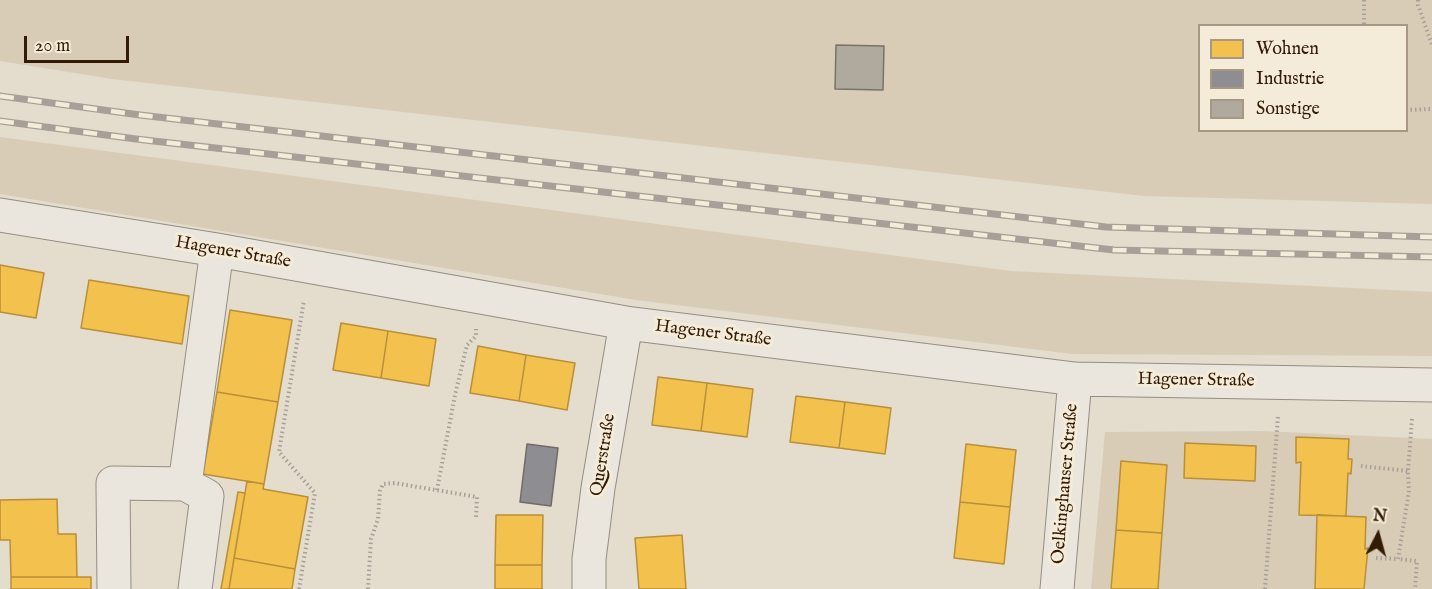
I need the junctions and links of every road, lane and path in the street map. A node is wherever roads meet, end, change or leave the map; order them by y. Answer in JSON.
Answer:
{"nodes":[{"id":1,"x":1364,"y":0,"type":"edge"},
{"id":2,"x":1418,"y":0,"type":"edge"},
{"id":3,"x":1364,"y":24,"type":"edge"},
{"id":4,"x":1432,"y":45,"type":"edge"},
{"id":5,"x":1408,"y":110,"type":"edge"},
{"id":6,"x":1432,"y":110,"type":"edge"},
{"id":7,"x":0,"y":215,"type":"edge"},
{"id":8,"x":217,"y":250,"type":"junction"},
{"id":9,"x":310,"y":266,"type":"junction"},
{"id":10,"x":482,"y":297,"type":"junction"},
{"id":11,"x":626,"y":323,"type":"junction"},
{"id":12,"x":1075,"y":379,"type":"junction"},
{"id":13,"x":1280,"y":382,"type":"junction"},
{"id":14,"x":1423,"y":385,"type":"edge"},
{"id":15,"x":1361,"y":466,"type":"dead end"},
{"id":16,"x":1408,"y":471,"type":"junction"},
{"id":17,"x":185,"y":484,"type":"junction"},
{"id":18,"x":438,"y":490,"type":"junction"},
{"id":19,"x":476,"y":517,"type":"dead end"},
{"id":20,"x":1376,"y":558,"type":"dead end"},
{"id":21,"x":1398,"y":559,"type":"junction"},
{"id":22,"x":114,"y":589,"type":"edge"},
{"id":23,"x":195,"y":589,"type":"edge"},
{"id":24,"x":299,"y":589,"type":"edge"},
{"id":25,"x":368,"y":589,"type":"edge"},
{"id":26,"x":589,"y":589,"type":"edge"},
{"id":27,"x":1058,"y":589,"type":"edge"},
{"id":28,"x":1264,"y":589,"type":"edge"},
{"id":29,"x":1414,"y":589,"type":"edge"}],
"edges":[{"from":1,"to":3,"type":"path"},
{"from":2,"to":4,"type":"path"},
{"from":5,"to":6,"type":"path"},
{"from":7,"to":8,"type":"street","name":"Hagener Straße"},
{"from":8,"to":9,"type":"street","name":"Hagener Straße"},
{"from":8,"to":17,"type":"street"},
{"from":9,"to":10,"type":"street","name":"Hagener Straße"},
{"from":9,"to":24,"type":"path"},
{"from":10,"to":11,"type":"street","name":"Hagener Straße"},
{"from":10,"to":18,"type":"path"},
{"from":11,"to":12,"type":"street","name":"Hagener Straße"},
{"from":11,"to":26,"type":"street","name":"Querstraße"},
{"from":12,"to":13,"type":"street","name":"Hagener Straße"},
{"from":12,"to":27,"type":"street","name":"Oelkinghauser Straße"},
{"from":13,"to":14,"type":"street","name":"Hagener Straße"},
{"from":13,"to":28,"type":"path"},
{"from":14,"to":16,"type":"path"},
{"from":15,"to":16,"type":"path"},
{"from":16,"to":21,"type":"path"},
{"from":17,"to":22,"type":"street"},
{"from":17,"to":23,"type":"street"},
{"from":18,"to":19,"type":"path"},
{"from":18,"to":25,"type":"path"},
{"from":20,"to":21,"type":"path"},
{"from":21,"to":29,"type":"path"}]}
